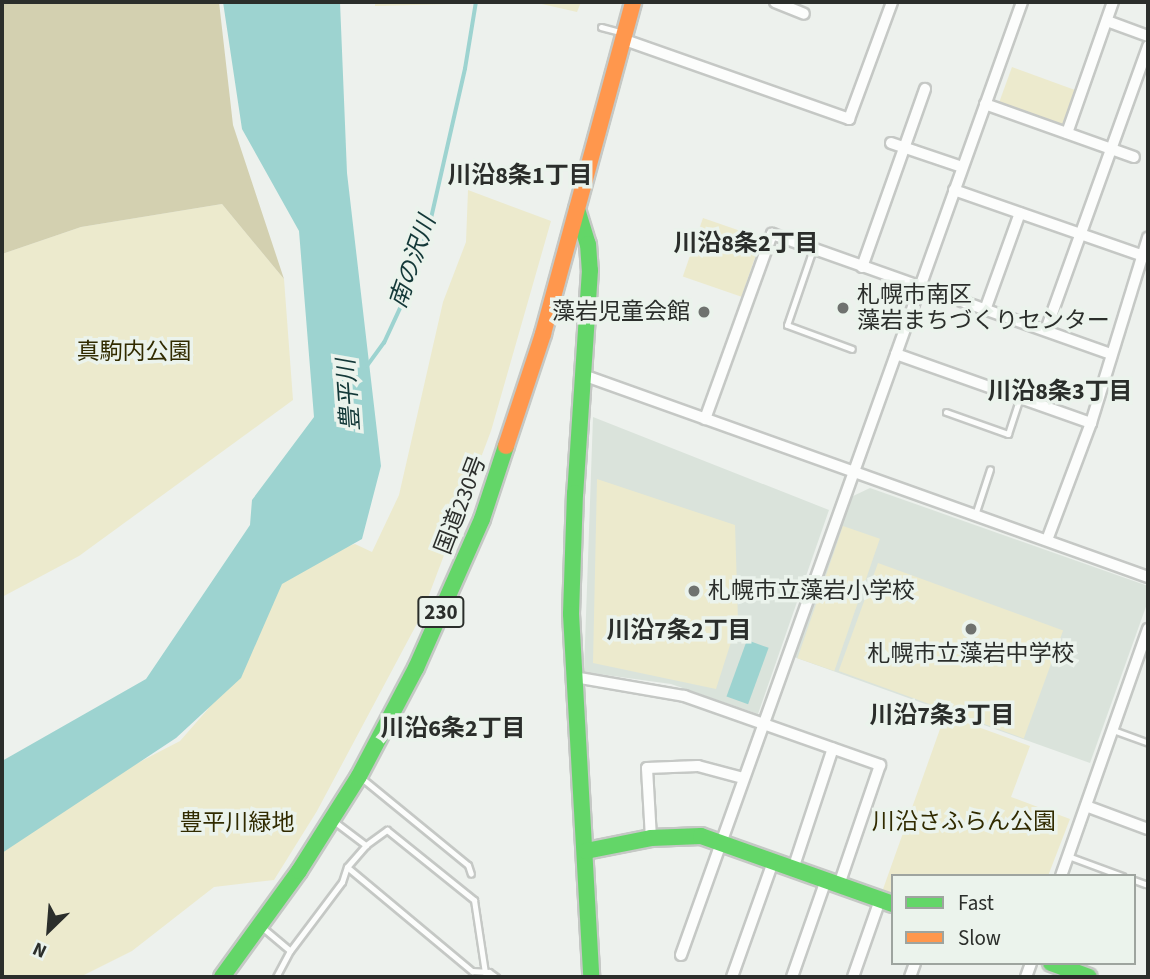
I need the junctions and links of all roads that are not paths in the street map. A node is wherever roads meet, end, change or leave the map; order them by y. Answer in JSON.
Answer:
{"nodes":[{"id":1,"x":633,"y":2,"type":"edge"},
{"id":2,"x":775,"y":2,"type":"edge"},
{"id":3,"x":892,"y":2,"type":"edge"},
{"id":4,"x":1022,"y":2,"type":"edge"},
{"id":5,"x":1114,"y":2,"type":"edge"},
{"id":6,"x":804,"y":14,"type":"dead end"},
{"id":7,"x":1107,"y":21,"type":"junction"},
{"id":8,"x":601,"y":27,"type":"dead end"},
{"id":9,"x":623,"y":36,"type":"junction"},
{"id":10,"x":1148,"y":36,"type":"edge"},
{"id":11,"x":1148,"y":46,"type":"edge"},
{"id":12,"x":925,"y":89,"type":"dead end"},
{"id":13,"x":985,"y":104,"type":"junction"},
{"id":14,"x":1067,"y":133,"type":"junction"},
{"id":15,"x":891,"y":143,"type":"dead end"},
{"id":16,"x":904,"y":148,"type":"junction"},
{"id":17,"x":1112,"y":149,"type":"junction"},
{"id":18,"x":1134,"y":157,"type":"dead end"},
{"id":19,"x":962,"y":167,"type":"junction"},
{"id":20,"x":954,"y":190,"type":"junction"},
{"id":21,"x":577,"y":206,"type":"junction"},
{"id":22,"x":1020,"y":213,"type":"junction"},
{"id":23,"x":1081,"y":235,"type":"junction"},
{"id":24,"x":1148,"y":238,"type":"edge"},
{"id":25,"x":813,"y":249,"type":"junction"},
{"id":26,"x":1145,"y":257,"type":"edge"},
{"id":27,"x":862,"y":267,"type":"junction"},
{"id":28,"x":919,"y":287,"type":"junction"},
{"id":29,"x":985,"y":310,"type":"junction"},
{"id":30,"x":1046,"y":330,"type":"junction"},
{"id":31,"x":852,"y":349,"type":"dead end"},
{"id":32,"x":895,"y":354,"type":"junction"},
{"id":33,"x":1111,"y":354,"type":"junction"},
{"id":34,"x":583,"y":375,"type":"junction"},
{"id":35,"x":1020,"y":398,"type":"junction"},
{"id":36,"x":946,"y":412,"type":"dead end"},
{"id":37,"x":705,"y":419,"type":"junction"},
{"id":38,"x":1091,"y":423,"type":"junction"},
{"id":39,"x":990,"y":470,"type":"dead end"},
{"id":40,"x":853,"y":472,"type":"junction"},
{"id":41,"x":975,"y":515,"type":"junction"},
{"id":42,"x":1047,"y":540,"type":"junction"},
{"id":43,"x":1148,"y":576,"type":"edge"},
{"id":44,"x":1148,"y":629,"type":"edge"},
{"id":45,"x":574,"y":677,"type":"junction"},
{"id":46,"x":764,"y":722,"type":"junction"},
{"id":47,"x":1113,"y":730,"type":"junction"},
{"id":48,"x":1148,"y":743,"type":"edge"},
{"id":49,"x":833,"y":748,"type":"junction"},
{"id":50,"x":359,"y":776,"type":"junction"},
{"id":51,"x":743,"y":778,"type":"junction"},
{"id":52,"x":1086,"y":806,"type":"junction"},
{"id":53,"x":332,"y":820,"type":"junction"},
{"id":54,"x":1148,"y":829,"type":"edge"},
{"id":55,"x":651,"y":838,"type":"junction"},
{"id":56,"x":721,"y":842,"type":"junction"},
{"id":57,"x":366,"y":845,"type":"junction"},
{"id":58,"x":586,"y":851,"type":"junction"},
{"id":59,"x":1068,"y":856,"type":"junction"},
{"id":60,"x":773,"y":862,"type":"junction"},
{"id":61,"x":347,"y":866,"type":"junction"},
{"id":62,"x":793,"y":869,"type":"junction"},
{"id":63,"x":471,"y":874,"type":"dead end"},
{"id":64,"x":1062,"y":874,"type":"edge"},
{"id":65,"x":1117,"y":874,"type":"edge"},
{"id":66,"x":1136,"y":881,"type":"edge"},
{"id":67,"x":833,"y":883,"type":"junction"},
{"id":68,"x":1145,"y":884,"type":"dead end"},
{"id":69,"x":886,"y":902,"type":"edge"},
{"id":70,"x":260,"y":927,"type":"junction"},
{"id":71,"x":290,"y":951,"type":"junction"},
{"id":72,"x":681,"y":955,"type":"dead end"},
{"id":73,"x":1056,"y":965,"type":"edge"},
{"id":74,"x":487,"y":972,"type":"junction"},
{"id":75,"x":222,"y":977,"type":"edge"},
{"id":76,"x":276,"y":977,"type":"edge"},
{"id":77,"x":496,"y":977,"type":"edge"},
{"id":78,"x":591,"y":977,"type":"edge"},
{"id":79,"x":732,"y":977,"type":"edge"},
{"id":80,"x":792,"y":977,"type":"edge"},
{"id":81,"x":852,"y":977,"type":"edge"},
{"id":82,"x":1089,"y":977,"type":"edge"}],
"edges":[{"from":1,"to":9,"type":"main road","name":"国道230号","number":"230"},
{"from":2,"to":6,"type":"street"},
{"from":3,"to":9,"type":"street"},
{"from":4,"to":13,"type":"street"},
{"from":5,"to":7,"type":"street"},
{"from":7,"to":10,"type":"street"},
{"from":7,"to":14,"type":"street"},
{"from":8,"to":9,"type":"lane"},
{"from":9,"to":21,"type":"main road","name":"国道230号","number":"230"},
{"from":11,"to":17,"type":"street"},
{"from":12,"to":16,"type":"street"},
{"from":13,"to":14,"type":"street"},
{"from":13,"to":19,"type":"street"},
{"from":14,"to":17,"type":"street"},
{"from":15,"to":16,"type":"street"},
{"from":16,"to":19,"type":"street"},
{"from":16,"to":27,"type":"street"},
{"from":17,"to":18,"type":"street"},
{"from":17,"to":23,"type":"street"},
{"from":19,"to":20,"type":"street"},
{"from":20,"to":22,"type":"street"},
{"from":20,"to":28,"type":"street"},
{"from":21,"to":34,"type":"main road"},
{"from":21,"to":50,"type":"main road","name":"国道230号","number":"230"},
{"from":22,"to":23,"type":"street"},
{"from":22,"to":29,"type":"street"},
{"from":23,"to":26,"type":"street"},
{"from":23,"to":30,"type":"street"},
{"from":24,"to":26,"type":"street"},
{"from":25,"to":27,"type":"street"},
{"from":25,"to":31,"type":"lane"},
{"from":25,"to":37,"type":"street"},
{"from":26,"to":33,"type":"street"},
{"from":27,"to":28,"type":"street"},
{"from":28,"to":29,"type":"street"},
{"from":28,"to":32,"type":"street"},
{"from":29,"to":30,"type":"street"},
{"from":30,"to":33,"type":"street"},
{"from":32,"to":35,"type":"street"},
{"from":32,"to":40,"type":"street"},
{"from":33,"to":38,"type":"street"},
{"from":34,"to":37,"type":"street"},
{"from":34,"to":45,"type":"main road"},
{"from":35,"to":36,"type":"lane"},
{"from":35,"to":38,"type":"street"},
{"from":37,"to":40,"type":"street"},
{"from":38,"to":42,"type":"street"},
{"from":39,"to":41,"type":"lane"},
{"from":40,"to":41,"type":"street"},
{"from":40,"to":46,"type":"street"},
{"from":41,"to":42,"type":"street"},
{"from":42,"to":43,"type":"street"},
{"from":44,"to":47,"type":"street"},
{"from":45,"to":46,"type":"street"},
{"from":45,"to":58,"type":"main road"},
{"from":46,"to":49,"type":"street"},
{"from":46,"to":51,"type":"street"},
{"from":47,"to":48,"type":"lane"},
{"from":47,"to":52,"type":"street"},
{"from":49,"to":62,"type":"street"},
{"from":49,"to":67,"type":"street"},
{"from":50,"to":53,"type":"main road","name":"国道230号","number":"230"},
{"from":50,"to":63,"type":"lane"},
{"from":51,"to":55,"type":"street"},
{"from":51,"to":56,"type":"street"},
{"from":52,"to":54,"type":"street"},
{"from":52,"to":59,"type":"street"},
{"from":53,"to":57,"type":"lane"},
{"from":53,"to":70,"type":"main road","name":"国道230号","number":"230"},
{"from":55,"to":56,"type":"main road"},
{"from":55,"to":58,"type":"main road"},
{"from":56,"to":60,"type":"main road"},
{"from":56,"to":72,"type":"street"},
{"from":57,"to":61,"type":"lane"},
{"from":57,"to":74,"type":"lane"},
{"from":58,"to":78,"type":"main road"},
{"from":59,"to":64,"type":"street"},
{"from":59,"to":65,"type":"lane"},
{"from":60,"to":62,"type":"main road"},
{"from":60,"to":79,"type":"street"},
{"from":61,"to":71,"type":"lane"},
{"from":61,"to":74,"type":"lane"},
{"from":62,"to":67,"type":"main road"},
{"from":66,"to":68,"type":"lane"},
{"from":67,"to":69,"type":"main road"},
{"from":67,"to":80,"type":"street"},
{"from":69,"to":81,"type":"street"},
{"from":70,"to":71,"type":"lane"},
{"from":70,"to":75,"type":"main road","name":"国道230号","number":"230"},
{"from":71,"to":76,"type":"lane"},
{"from":73,"to":82,"type":"main road"},
{"from":74,"to":77,"type":"lane"}]}
